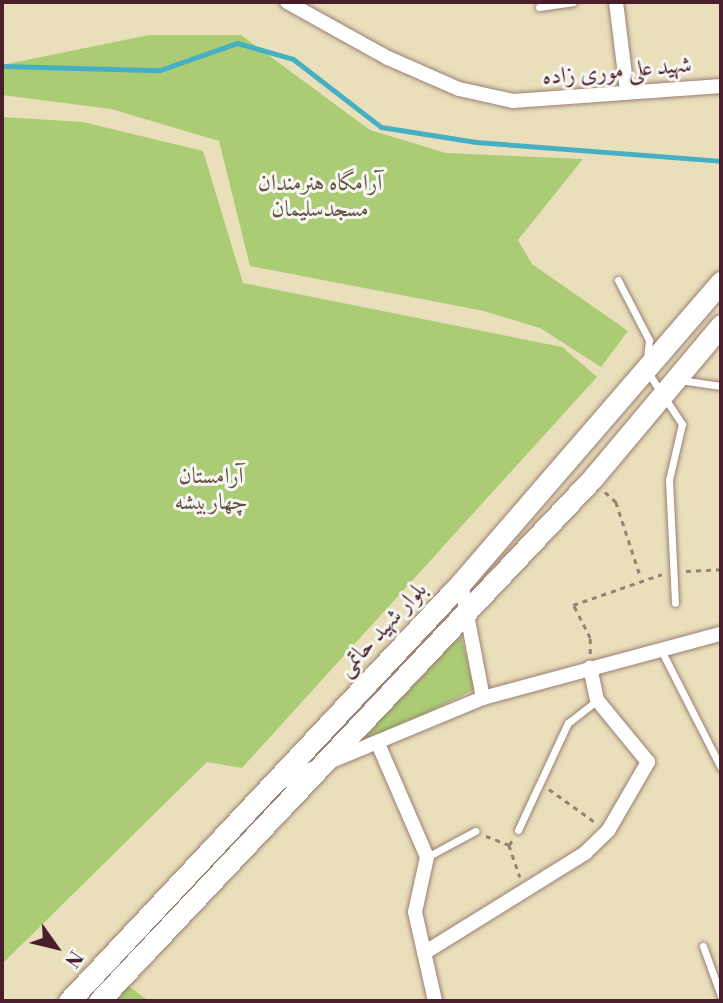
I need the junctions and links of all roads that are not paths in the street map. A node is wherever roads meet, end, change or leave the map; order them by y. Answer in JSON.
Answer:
{"nodes":[{"id":1,"x":287,"y":2,"type":"edge"},
{"id":2,"x":573,"y":2,"type":"edge"},
{"id":3,"x":616,"y":2,"type":"edge"},
{"id":4,"x":539,"y":7,"type":"dead end"},
{"id":5,"x":721,"y":86,"type":"edge"},
{"id":6,"x":627,"y":90,"type":"junction"},
{"id":7,"x":618,"y":280,"type":"dead end"},
{"id":8,"x":721,"y":282,"type":"edge"},
{"id":9,"x":721,"y":326,"type":"edge"},
{"id":10,"x":646,"y":369,"type":"junction"},
{"id":11,"x":668,"y":386,"type":"junction"},
{"id":12,"x":721,"y":386,"type":"edge"},
{"id":13,"x":461,"y":583,"type":"junction"},
{"id":14,"x":675,"y":603,"type":"dead end"},
{"id":15,"x":471,"y":610,"type":"junction"},
{"id":16,"x":721,"y":634,"type":"edge"},
{"id":17,"x":660,"y":649,"type":"junction"},
{"id":18,"x":590,"y":668,"type":"junction"},
{"id":19,"x":483,"y":698,"type":"junction"},
{"id":20,"x":597,"y":700,"type":"junction"},
{"id":21,"x":379,"y":746,"type":"junction"},
{"id":22,"x":323,"y":768,"type":"junction"},
{"id":23,"x":721,"y":768,"type":"edge"},
{"id":24,"x":271,"y":786,"type":"junction"},
{"id":25,"x":247,"y":812,"type":"junction"},
{"id":26,"x":263,"y":828,"type":"junction"},
{"id":27,"x":518,"y":830,"type":"road end"},
{"id":28,"x":475,"y":831,"type":"road end"},
{"id":29,"x":427,"y":858,"type":"junction"},
{"id":30,"x":703,"y":946,"type":"dead end"},
{"id":31,"x":424,"y":953,"type":"junction"},
{"id":32,"x":721,"y":996,"type":"edge"},
{"id":33,"x":69,"y":1001,"type":"edge"},
{"id":34,"x":99,"y":1001,"type":"edge"},
{"id":35,"x":435,"y":1001,"type":"edge"}],
"edges":[{"from":1,"to":6,"type":"street","name":"شهید علی موری زاده"},
{"from":2,"to":4,"type":"lane"},
{"from":3,"to":6,"type":"street"},
{"from":5,"to":6,"type":"street","name":"شهید علی موری زاده"},
{"from":7,"to":10,"type":"lane"},
{"from":8,"to":10,"type":"main road","name":"بلوار شهید حاتمی"},
{"from":9,"to":11,"type":"main road"},
{"from":10,"to":11,"type":"lane"},
{"from":10,"to":13,"type":"main road","name":"بلوار شهید حاتمی"},
{"from":11,"to":12,"type":"lane"},
{"from":11,"to":14,"type":"lane"},
{"from":11,"to":15,"type":"main road"},
{"from":13,"to":15,"type":"street"},
{"from":13,"to":24,"type":"main road","name":"بلوار شهید حاتمی"},
{"from":15,"to":19,"type":"street"},
{"from":15,"to":22,"type":"main road"},
{"from":16,"to":17,"type":"street"},
{"from":17,"to":18,"type":"street"},
{"from":17,"to":23,"type":"lane"},
{"from":18,"to":19,"type":"street"},
{"from":18,"to":20,"type":"street"},
{"from":19,"to":21,"type":"street"},
{"from":20,"to":27,"type":"lane"},
{"from":20,"to":31,"type":"street"},
{"from":21,"to":22,"type":"street"},
{"from":21,"to":29,"type":"street"},
{"from":22,"to":24,"type":"street"},
{"from":22,"to":26,"type":"main road"},
{"from":24,"to":25,"type":"main road","name":"بلوار شهید حاتمی"},
{"from":25,"to":26,"type":"street"},
{"from":25,"to":33,"type":"main road","name":"بلوار شهید حاتمی"},
{"from":26,"to":34,"type":"main road"},
{"from":28,"to":29,"type":"lane"},
{"from":29,"to":31,"type":"street"},
{"from":30,"to":32,"type":"lane"},
{"from":31,"to":35,"type":"street"}]}
